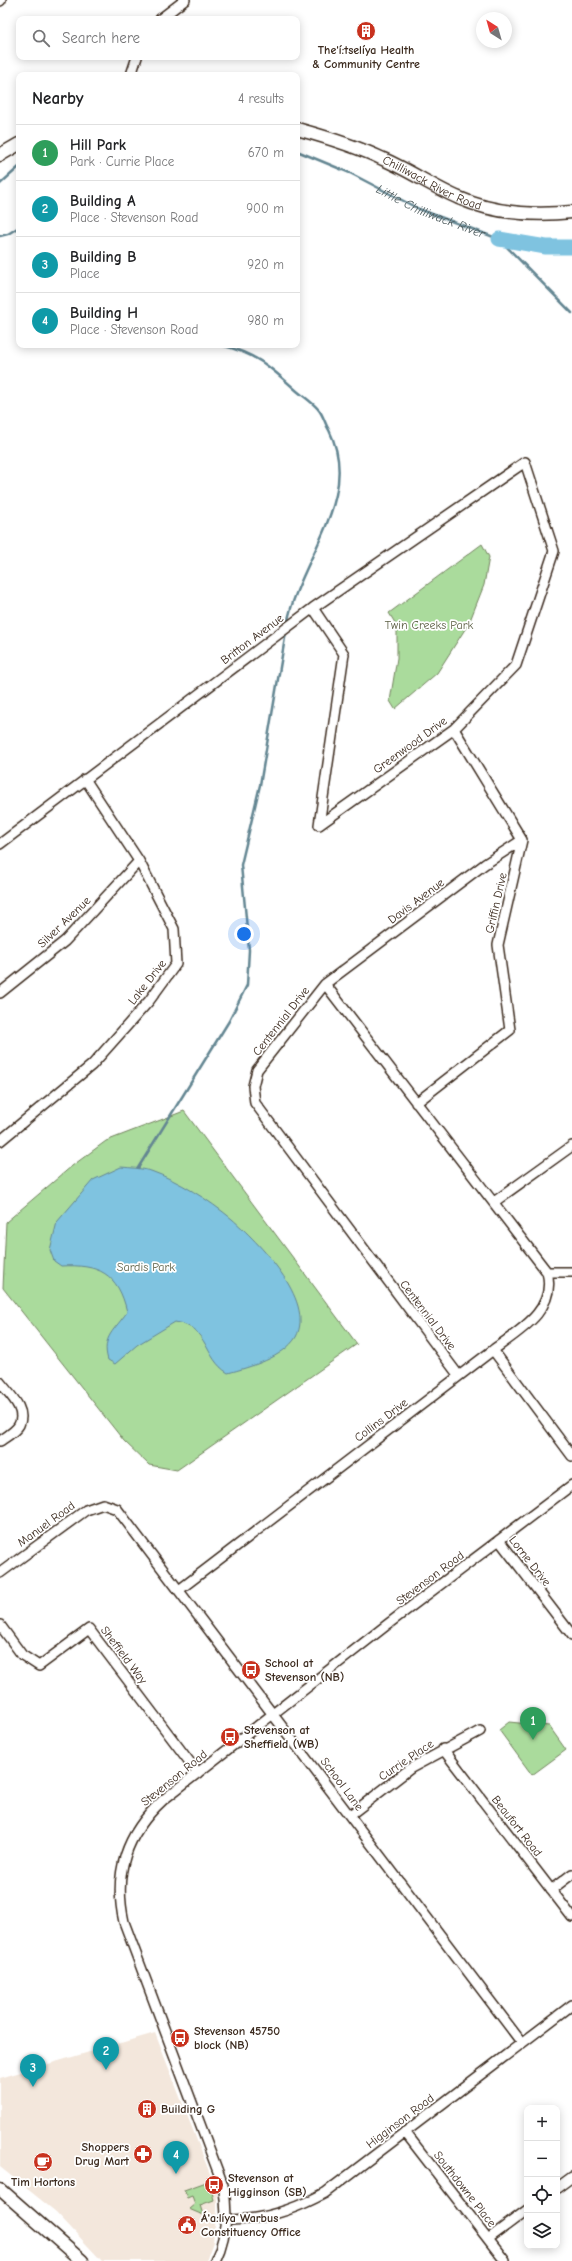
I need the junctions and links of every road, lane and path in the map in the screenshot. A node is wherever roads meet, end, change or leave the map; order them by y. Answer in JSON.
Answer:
{"nodes":[{"id":1,"x":185,"y":0,"type":"edge"},
{"id":2,"x":164,"y":16,"type":"edge"},
{"id":3,"x":136,"y":60,"type":"edge"},
{"id":4,"x":132,"y":72,"type":"edge"},
{"id":5,"x":300,"y":130,"type":"edge"},
{"id":6,"x":16,"y":146,"type":"edge"},
{"id":7,"x":0,"y":155,"type":"edge"},
{"id":8,"x":572,"y":212,"type":"edge"},
{"id":9,"x":525,"y":462,"type":"joint"},
{"id":10,"x":313,"y":608,"type":"junction"},
{"id":11,"x":454,"y":729,"type":"junction"},
{"id":12,"x":85,"y":779,"type":"junction"},
{"id":13,"x":522,"y":840,"type":"junction"},
{"id":14,"x":0,"y":844,"type":"edge"},
{"id":15,"x":139,"y":861,"type":"junction"},
{"id":16,"x":326,"y":984,"type":"junction"},
{"id":17,"x":0,"y":993,"type":"edge"},
{"id":18,"x":416,"y":1103,"type":"junction"},
{"id":19,"x":0,"y":1141,"type":"edge"},
{"id":20,"x":572,"y":1146,"type":"edge"},
{"id":21,"x":494,"y":1202,"type":"junction"},
{"id":22,"x":547,"y":1272,"type":"junction"},
{"id":23,"x":572,"y":1272,"type":"edge"},
{"id":24,"x":493,"y":1350,"type":"junction"},
{"id":25,"x":459,"y":1376,"type":"junction"},
{"id":26,"x":0,"y":1382,"type":"edge"},
{"id":27,"x":0,"y":1441,"type":"edge"},
{"id":28,"x":572,"y":1456,"type":"edge"},
{"id":29,"x":572,"y":1485,"type":"edge"},
{"id":30,"x":86,"y":1510,"type":"joint"},
{"id":31,"x":499,"y":1540,"type":"junction"},
{"id":32,"x":0,"y":1573,"type":"edge"},
{"id":33,"x":179,"y":1590,"type":"junction"},
{"id":34,"x":0,"y":1625,"type":"edge"},
{"id":35,"x":572,"y":1635,"type":"edge"},
{"id":36,"x":274,"y":1715,"type":"junction"},
{"id":37,"x":480,"y":1731,"type":"dead end"},
{"id":38,"x":443,"y":1749,"type":"junction"},
{"id":39,"x":198,"y":1773,"type":"junction"},
{"id":40,"x":350,"y":1815,"type":"junction"},
{"id":41,"x":572,"y":1874,"type":"edge"},
{"id":42,"x":551,"y":1890,"type":"junction"},
{"id":43,"x":572,"y":1917,"type":"edge"},
{"id":44,"x":572,"y":2005,"type":"edge"},
{"id":45,"x":522,"y":2043,"type":"junction"},
{"id":46,"x":405,"y":2132,"type":"junction"},
{"id":47,"x":572,"y":2177,"type":"edge"},
{"id":48,"x":560,"y":2186,"type":"edge"},
{"id":49,"x":0,"y":2189,"type":"edge"},
{"id":50,"x":524,"y":2212,"type":"edge"},
{"id":51,"x":226,"y":2220,"type":"junction"},
{"id":52,"x":488,"y":2239,"type":"junction"},
{"id":53,"x":82,"y":2261,"type":"edge"},
{"id":54,"x":215,"y":2261,"type":"edge"},
{"id":55,"x":505,"y":2261,"type":"edge"}],
"edges":[{"from":1,"to":2,"type":"street"},
{"from":3,"to":4,"type":"street"},
{"from":5,"to":8,"type":"main road","name":"Chilliwack River Road"},
{"from":6,"to":7,"type":"main road"},
{"from":9,"to":10,"type":"street","name":"Britton Avenue"},
{"from":9,"to":11,"type":"street","name":"Greenwood Drive"},
{"from":10,"to":11,"type":"street","name":"Greenwood Drive"},
{"from":10,"to":12,"type":"street","name":"Britton Avenue"},
{"from":11,"to":13,"type":"street"},
{"from":12,"to":14,"type":"street","name":"Britton Avenue"},
{"from":12,"to":15,"type":"street","name":"Lake Drive"},
{"from":13,"to":16,"type":"street","name":"Davis Avenue"},
{"from":13,"to":18,"type":"street","name":"Griffin Drive"},
{"from":15,"to":17,"type":"street","name":"Silver Avenue"},
{"from":15,"to":19,"type":"street","name":"Lake Drive"},
{"from":16,"to":18,"type":"street","name":"Centennial Drive"},
{"from":16,"to":25,"type":"street","name":"Centennial Drive"},
{"from":18,"to":21,"type":"street","name":"Centennial Drive"},
{"from":20,"to":21,"type":"street"},
{"from":21,"to":22,"type":"street","name":"Centennial Drive"},
{"from":22,"to":23,"type":"street"},
{"from":22,"to":24,"type":"street"},
{"from":24,"to":25,"type":"street","name":"Collins Drive"},
{"from":24,"to":28,"type":"street"},
{"from":25,"to":33,"type":"street","name":"Collins Drive"},
{"from":26,"to":27,"type":"street"},
{"from":29,"to":31,"type":"street","name":"Stevenson Road"},
{"from":30,"to":32,"type":"street","name":"Manuel Road"},
{"from":30,"to":33,"type":"street","name":"School Lane"},
{"from":31,"to":35,"type":"street","name":"Lorne Drive"},
{"from":31,"to":36,"type":"street","name":"Stevenson Road"},
{"from":33,"to":36,"type":"street","name":"School Lane"},
{"from":34,"to":39,"type":"street","name":"Sheffield Way"},
{"from":36,"to":39,"type":"street","name":"Stevenson Road"},
{"from":36,"to":40,"type":"street","name":"School Lane"},
{"from":37,"to":38,"type":"street","name":"Currie Place"},
{"from":38,"to":40,"type":"street","name":"Currie Place"},
{"from":38,"to":42,"type":"street","name":"Beaufort Road"},
{"from":39,"to":51,"type":"street","name":"Stevenson Road"},
{"from":40,"to":45,"type":"street","name":"School Lane"},
{"from":41,"to":42,"type":"street"},
{"from":42,"to":43,"type":"street","name":"Beaufort Road"},
{"from":44,"to":45,"type":"street","name":"Higginson Road"},
{"from":45,"to":46,"type":"street","name":"Higginson Road"},
{"from":46,"to":51,"type":"street","name":"Higginson Road"},
{"from":46,"to":52,"type":"street","name":"Southdowne Place"},
{"from":47,"to":48,"type":"street"},
{"from":49,"to":53,"type":"main road"},
{"from":50,"to":52,"type":"street"},
{"from":51,"to":54,"type":"street","name":"Stevenson Road"},
{"from":52,"to":55,"type":"street","name":"Southdowne Place"}]}
